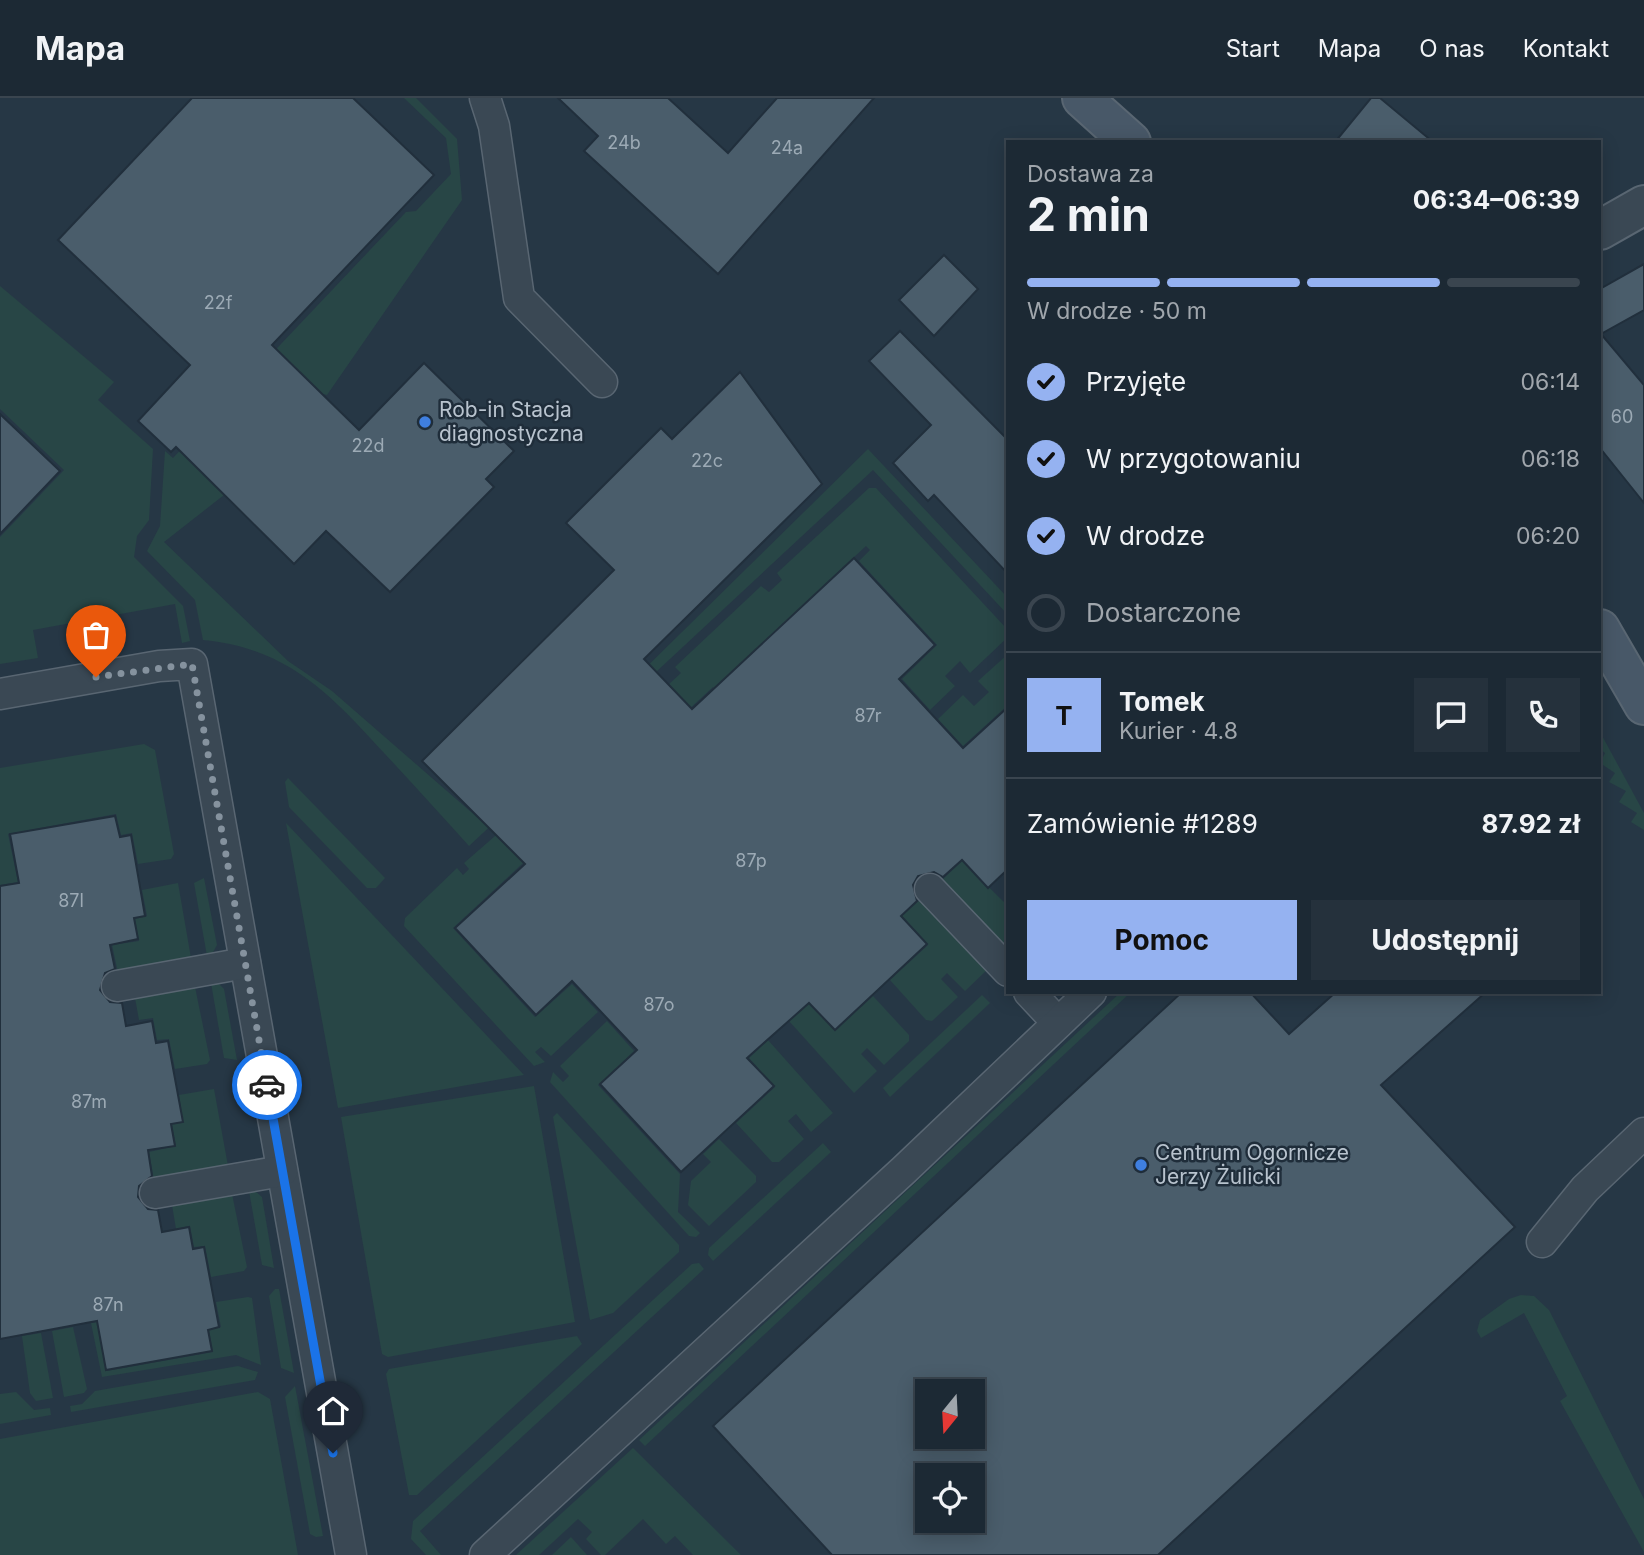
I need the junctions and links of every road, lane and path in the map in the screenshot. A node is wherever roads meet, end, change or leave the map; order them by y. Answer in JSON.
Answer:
{"nodes":[{"id":1,"x":485,"y":98,"type":"edge"},
{"id":2,"x":1082,"y":98,"type":"edge"},
{"id":3,"x":1129,"y":140,"type":"edge"},
{"id":4,"x":1644,"y":205,"type":"edge"},
{"id":5,"x":1601,"y":229,"type":"edge"},
{"id":6,"x":602,"y":382,"type":"dead end"},
{"id":7,"x":1601,"y":631,"type":"edge"},
{"id":8,"x":0,"y":694,"type":"edge"},
{"id":9,"x":1644,"y":705,"type":"edge"},
{"id":10,"x":930,"y":889,"type":"dead end"},
{"id":11,"x":245,"y":963,"type":"junction"},
{"id":12,"x":1006,"y":969,"type":"edge"},
{"id":13,"x":117,"y":986,"type":"dead end"},
{"id":14,"x":1031,"y":994,"type":"edge"},
{"id":15,"x":1089,"y":994,"type":"edge"},
{"id":16,"x":1058,"y":1023,"type":"junction"},
{"id":17,"x":1644,"y":1133,"type":"edge"},
{"id":18,"x":282,"y":1171,"type":"junction"},
{"id":19,"x":155,"y":1193,"type":"dead end"},
{"id":20,"x":1542,"y":1242,"type":"dead end"},
{"id":21,"x":351,"y":1555,"type":"edge"},
{"id":22,"x":485,"y":1555,"type":"edge"}],
"edges":[{"from":1,"to":6,"type":"lane"},
{"from":2,"to":3,"type":"street"},
{"from":4,"to":5,"type":"street"},
{"from":7,"to":9,"type":"street"},
{"from":8,"to":11,"type":"lane"},
{"from":10,"to":12,"type":"lane"},
{"from":11,"to":13,"type":"lane"},
{"from":11,"to":18,"type":"lane"},
{"from":14,"to":16,"type":"lane"},
{"from":15,"to":16,"type":"lane"},
{"from":16,"to":22,"type":"lane"},
{"from":17,"to":20,"type":"lane"},
{"from":18,"to":19,"type":"lane"},
{"from":18,"to":21,"type":"lane"}]}
